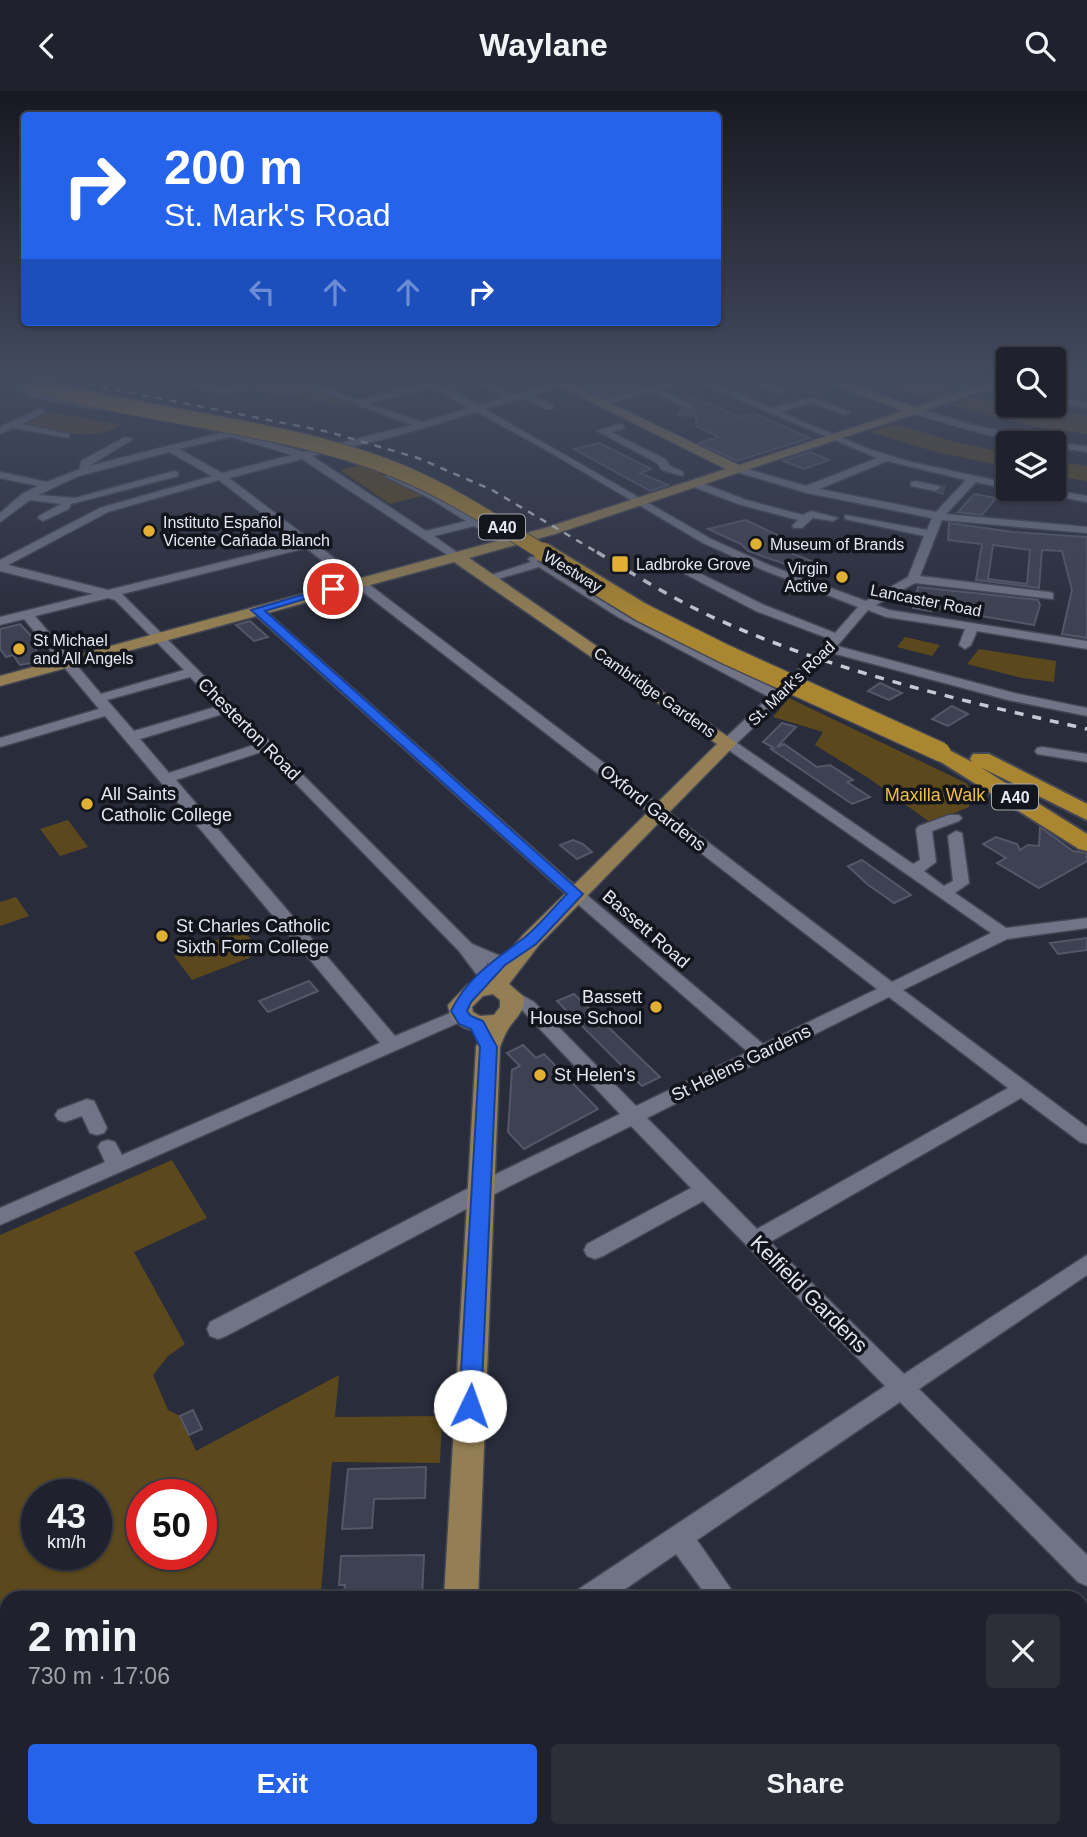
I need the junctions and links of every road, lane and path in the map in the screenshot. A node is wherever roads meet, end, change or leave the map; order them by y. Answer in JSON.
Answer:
{"nodes":[{"id":1,"x":85,"y":465,"type":"edge"},
{"id":2,"x":107,"y":465,"type":"edge"},
{"id":3,"x":201,"y":465,"type":"edge"},
{"id":4,"x":262,"y":465,"type":"edge"},
{"id":5,"x":319,"y":465,"type":"edge"},
{"id":6,"x":367,"y":465,"type":"edge"},
{"id":7,"x":382,"y":465,"type":"edge"},
{"id":8,"x":407,"y":465,"type":"edge"},
{"id":9,"x":579,"y":465,"type":"edge"},
{"id":10,"x":664,"y":465,"type":"edge"},
{"id":11,"x":729,"y":465,"type":"edge"},
{"id":12,"x":748,"y":465,"type":"edge"},
{"id":13,"x":870,"y":465,"type":"edge"},
{"id":14,"x":915,"y":465,"type":"edge"},
{"id":15,"x":737,"y":469,"type":"junction"},
{"id":16,"x":86,"y":471,"type":"junction"},
{"id":17,"x":132,"y":474,"type":"dead end"},
{"id":18,"x":174,"y":474,"type":"dead end"},
{"id":19,"x":2,"y":476,"type":"edge"},
{"id":20,"x":220,"y":476,"type":"junction"},
{"id":21,"x":689,"y":479,"type":"junction"},
{"id":22,"x":973,"y":479,"type":"junction"},
{"id":23,"x":145,"y":482,"type":"junction"},
{"id":24,"x":915,"y":484,"type":"dead end"},
{"id":25,"x":996,"y":484,"type":"edge"},
{"id":26,"x":48,"y":485,"type":"junction"},
{"id":27,"x":807,"y":490,"type":"junction"},
{"id":28,"x":947,"y":491,"type":"junction"},
{"id":29,"x":26,"y":496,"type":"junction"},
{"id":30,"x":1066,"y":496,"type":"edge"},
{"id":31,"x":1087,"y":499,"type":"edge"},
{"id":32,"x":640,"y":501,"type":"junction"},
{"id":33,"x":67,"y":502,"type":"junction"},
{"id":34,"x":938,"y":516,"type":"junction"},
{"id":35,"x":849,"y":517,"type":"dead end"},
{"id":36,"x":43,"y":518,"type":"dead end"},
{"id":37,"x":833,"y":518,"type":"dead end"},
{"id":38,"x":0,"y":519,"type":"edge"},
{"id":39,"x":804,"y":519,"type":"junction"},
{"id":40,"x":477,"y":522,"type":"junction"},
{"id":41,"x":796,"y":529,"type":"dead end"},
{"id":42,"x":1087,"y":530,"type":"edge"},
{"id":43,"x":931,"y":534,"type":"junction"},
{"id":44,"x":425,"y":535,"type":"junction"},
{"id":45,"x":509,"y":543,"type":"junction"},
{"id":46,"x":308,"y":544,"type":"junction"},
{"id":47,"x":456,"y":556,"type":"junction"},
{"id":48,"x":0,"y":566,"type":"edge"},
{"id":49,"x":689,"y":572,"type":"dead end"},
{"id":50,"x":488,"y":578,"type":"junction"},
{"id":51,"x":913,"y":579,"type":"junction"},
{"id":52,"x":358,"y":582,"type":"junction"},
{"id":53,"x":111,"y":593,"type":"junction"},
{"id":54,"x":1049,"y":596,"type":"dead end"},
{"id":55,"x":864,"y":607,"type":"junction"},
{"id":56,"x":257,"y":610,"type":"junction"},
{"id":57,"x":27,"y":615,"type":"junction"},
{"id":58,"x":0,"y":621,"type":"edge"},
{"id":59,"x":972,"y":627,"type":"junction"},
{"id":60,"x":158,"y":637,"type":"junction"},
{"id":61,"x":834,"y":643,"type":"junction"},
{"id":62,"x":965,"y":645,"type":"dead end"},
{"id":63,"x":1087,"y":645,"type":"edge"},
{"id":64,"x":886,"y":647,"type":"dead end"},
{"id":65,"x":876,"y":659,"type":"junction"},
{"id":66,"x":65,"y":663,"type":"junction"},
{"id":67,"x":193,"y":672,"type":"junction"},
{"id":68,"x":0,"y":681,"type":"edge"},
{"id":69,"x":778,"y":696,"type":"junction"},
{"id":70,"x":102,"y":705,"type":"junction"},
{"id":71,"x":229,"y":708,"type":"junction"},
{"id":72,"x":1087,"y":712,"type":"edge"},
{"id":73,"x":130,"y":737,"type":"junction"},
{"id":74,"x":0,"y":743,"type":"edge"},
{"id":75,"x":728,"y":743,"type":"junction"},
{"id":76,"x":266,"y":746,"type":"junction"},
{"id":77,"x":945,"y":747,"type":"junction"},
{"id":78,"x":1042,"y":751,"type":"dead end"},
{"id":79,"x":1087,"y":758,"type":"edge"},
{"id":80,"x":165,"y":779,"type":"junction"},
{"id":81,"x":658,"y":812,"type":"junction"},
{"id":82,"x":1087,"y":813,"type":"edge"},
{"id":83,"x":954,"y":818,"type":"dead end"},
{"id":84,"x":1087,"y":822,"type":"edge"},
{"id":85,"x":1087,"y":832,"type":"edge"},
{"id":86,"x":956,"y":836,"type":"dead end"},
{"id":87,"x":1087,"y":844,"type":"edge"},
{"id":88,"x":912,"y":871,"type":"junction"},
{"id":89,"x":943,"y":893,"type":"junction"},
{"id":90,"x":575,"y":894,"type":"junction"},
{"id":91,"x":1087,"y":923,"type":"edge"},
{"id":92,"x":1003,"y":934,"type":"junction"},
{"id":93,"x":890,"y":989,"type":"junction"},
{"id":94,"x":494,"y":1004,"type":"junction"},
{"id":95,"x":392,"y":1045,"type":"junction"},
{"id":96,"x":761,"y":1053,"type":"junction"},
{"id":97,"x":1021,"y":1089,"type":"junction"},
{"id":98,"x":65,"y":1115,"type":"dead end"},
{"id":99,"x":635,"y":1115,"type":"junction"},
{"id":100,"x":97,"y":1128,"type":"dead end"},
{"id":101,"x":1087,"y":1137,"type":"edge"},
{"id":102,"x":705,"y":1190,"type":"junction"},
{"id":103,"x":480,"y":1192,"type":"junction"},
{"id":104,"x":0,"y":1217,"type":"edge"},
{"id":105,"x":755,"y":1240,"type":"junction"},
{"id":106,"x":595,"y":1250,"type":"dead end"},
{"id":107,"x":1087,"y":1264,"type":"edge"},
{"id":108,"x":218,"y":1329,"type":"dead end"},
{"id":109,"x":902,"y":1388,"type":"junction"},
{"id":110,"x":679,"y":1537,"type":"junction"},
{"id":111,"x":1087,"y":1573,"type":"edge"},
{"id":112,"x":461,"y":1591,"type":"edge"},
{"id":113,"x":598,"y":1591,"type":"edge"},
{"id":114,"x":719,"y":1591,"type":"edge"}],
"edges":[{"from":1,"to":16,"type":"street"},
{"from":2,"to":16,"type":"street"},
{"from":3,"to":20,"type":"street","name":"Oxford Gardens"},
{"from":4,"to":20,"type":"street"},
{"from":5,"to":44,"type":"street","name":"Cambridge Gardens"},
{"from":6,"to":40,"type":"street"},
{"from":7,"to":77,"type":"highway","name":"Westway","number":"A40","bridge":true},
{"from":8,"to":77,"type":"highway","name":"Westway","number":"A40","bridge":true},
{"from":9,"to":32,"type":"street","name":"Lancaster Road"},
{"from":10,"to":21,"type":"street"},
{"from":11,"to":15,"type":"main road"},
{"from":12,"to":15,"type":"main road"},
{"from":13,"to":27,"type":"street"},
{"from":14,"to":22,"type":"street"},
{"from":15,"to":21,"type":"main road"},
{"from":15,"to":27,"type":"street"},
{"from":16,"to":26,"type":"street"},
{"from":17,"to":23,"type":"street"},
{"from":18,"to":23,"type":"street"},
{"from":19,"to":26,"type":"street"},
{"from":20,"to":46,"type":"street","name":"Oxford Gardens"},
{"from":20,"to":48,"type":"street"},
{"from":21,"to":32,"type":"main road"},
{"from":21,"to":39,"type":"street"},
{"from":22,"to":25,"type":"street"},
{"from":22,"to":28,"type":"street"},
{"from":23,"to":33,"type":"street"},
{"from":24,"to":28,"type":"street"},
{"from":26,"to":29,"type":"street"},
{"from":27,"to":34,"type":"street"},
{"from":28,"to":34,"type":"street"},
{"from":29,"to":33,"type":"street"},
{"from":29,"to":38,"type":"street"},
{"from":30,"to":31,"type":"street"},
{"from":32,"to":45,"type":"main road"},
{"from":32,"to":55,"type":"street","name":"Lancaster Road"},
{"from":33,"to":36,"type":"street"},
{"from":34,"to":42,"type":"street"},
{"from":34,"to":43,"type":"street"},
{"from":35,"to":43,"type":"street"},
{"from":37,"to":39,"type":"street"},
{"from":39,"to":41,"type":"street"},
{"from":40,"to":44,"type":"street"},
{"from":40,"to":45,"type":"street"},
{"from":43,"to":51,"type":"street"},
{"from":44,"to":47,"type":"street","name":"Cambridge Gardens"},
{"from":45,"to":47,"type":"main road"},
{"from":46,"to":52,"type":"street","name":"Oxford Gardens"},
{"from":46,"to":53,"type":"street"},
{"from":47,"to":50,"type":"main road","name":"Cambridge Gardens"},
{"from":47,"to":52,"type":"main road"},
{"from":48,"to":53,"type":"street","name":"Chesterton Road"},
{"from":49,"to":61,"type":"street"},
{"from":50,"to":69,"type":"street"},
{"from":50,"to":75,"type":"main road","name":"Cambridge Gardens"},
{"from":51,"to":54,"type":"street"},
{"from":51,"to":55,"type":"street","name":"St. Mark's Road"},
{"from":52,"to":56,"type":"main road"},
{"from":52,"to":81,"type":"street","name":"Oxford Gardens"},
{"from":53,"to":57,"type":"street"},
{"from":53,"to":60,"type":"street","name":"Chesterton Road"},
{"from":55,"to":59,"type":"street","name":"Lancaster Road"},
{"from":55,"to":61,"type":"street","name":"St. Mark's Road"},
{"from":56,"to":60,"type":"main road"},
{"from":56,"to":90,"type":"street","name":"Bassett Road"},
{"from":57,"to":58,"type":"street"},
{"from":57,"to":66,"type":"street"},
{"from":59,"to":62,"type":"street"},
{"from":59,"to":63,"type":"street","name":"Lancaster Road"},
{"from":60,"to":66,"type":"main road"},
{"from":60,"to":67,"type":"street","name":"Chesterton Road"},
{"from":61,"to":65,"type":"street"},
{"from":61,"to":69,"type":"street","name":"St. Mark's Road"},
{"from":64,"to":65,"type":"street"},
{"from":65,"to":72,"type":"street"},
{"from":66,"to":68,"type":"main road"},
{"from":66,"to":70,"type":"street"},
{"from":67,"to":70,"type":"street"},
{"from":67,"to":71,"type":"street","name":"Chesterton Road"},
{"from":69,"to":75,"type":"street","name":"St. Mark's Road"},
{"from":70,"to":73,"type":"street"},
{"from":70,"to":74,"type":"street"},
{"from":71,"to":73,"type":"street"},
{"from":71,"to":76,"type":"street","name":"Chesterton Road"},
{"from":73,"to":80,"type":"street"},
{"from":75,"to":81,"type":"main road","name":"St. Mark's Road"},
{"from":75,"to":88,"type":"street","name":"Cambridge Gardens"},
{"from":76,"to":80,"type":"street"},
{"from":76,"to":94,"type":"street","name":"Chesterton Road"},
{"from":77,"to":82,"type":"highway","number":"A40"},
{"from":77,"to":84,"type":"highway","name":"Westway","number":"A40"},
{"from":77,"to":85,"type":"highway","name":"Westway","number":"A40"},
{"from":77,"to":87,"type":"highway","number":"A40"},
{"from":78,"to":79,"type":"street"},
{"from":80,"to":95,"type":"street"},
{"from":81,"to":90,"type":"main road","name":"St. Mark's Road"},
{"from":81,"to":93,"type":"street","name":"Oxford Gardens"},
{"from":83,"to":88,"type":"street"},
{"from":86,"to":89,"type":"street"},
{"from":88,"to":89,"type":"street","name":"Cambridge Gardens"},
{"from":89,"to":92,"type":"street","name":"Cambridge Gardens"},
{"from":90,"to":94,"type":"main road","name":"St. Mark's Road"},
{"from":90,"to":96,"type":"street","name":"Bassett Road"},
{"from":91,"to":92,"type":"street","name":"St Helens Gardens"},
{"from":92,"to":93,"type":"street","name":"St Helens Gardens"},
{"from":93,"to":96,"type":"street","name":"St Helens Gardens"},
{"from":93,"to":97,"type":"street","name":"Oxford Gardens"},
{"from":94,"to":95,"type":"street"},
{"from":94,"to":99,"type":"street","name":"Kelfield Gardens"},
{"from":94,"to":103,"type":"main road"},
{"from":95,"to":104,"type":"street"},
{"from":96,"to":99,"type":"street","name":"St Helens Gardens"},
{"from":97,"to":101,"type":"street","name":"Oxford Gardens"},
{"from":97,"to":105,"type":"street"},
{"from":98,"to":100,"type":"street"},
{"from":99,"to":102,"type":"street","name":"Kelfield Gardens"},
{"from":99,"to":103,"type":"street","name":"St Helens Gardens"},
{"from":102,"to":105,"type":"street","name":"Kelfield Gardens"},
{"from":102,"to":106,"type":"street"},
{"from":103,"to":108,"type":"street","name":"St Helens Gardens"},
{"from":103,"to":112,"type":"main road"},
{"from":105,"to":109,"type":"street","name":"Kelfield Gardens"},
{"from":107,"to":109,"type":"street"},
{"from":109,"to":110,"type":"street"},
{"from":109,"to":111,"type":"street","name":"Kelfield Gardens"},
{"from":110,"to":113,"type":"street"},
{"from":110,"to":114,"type":"street"}]}
